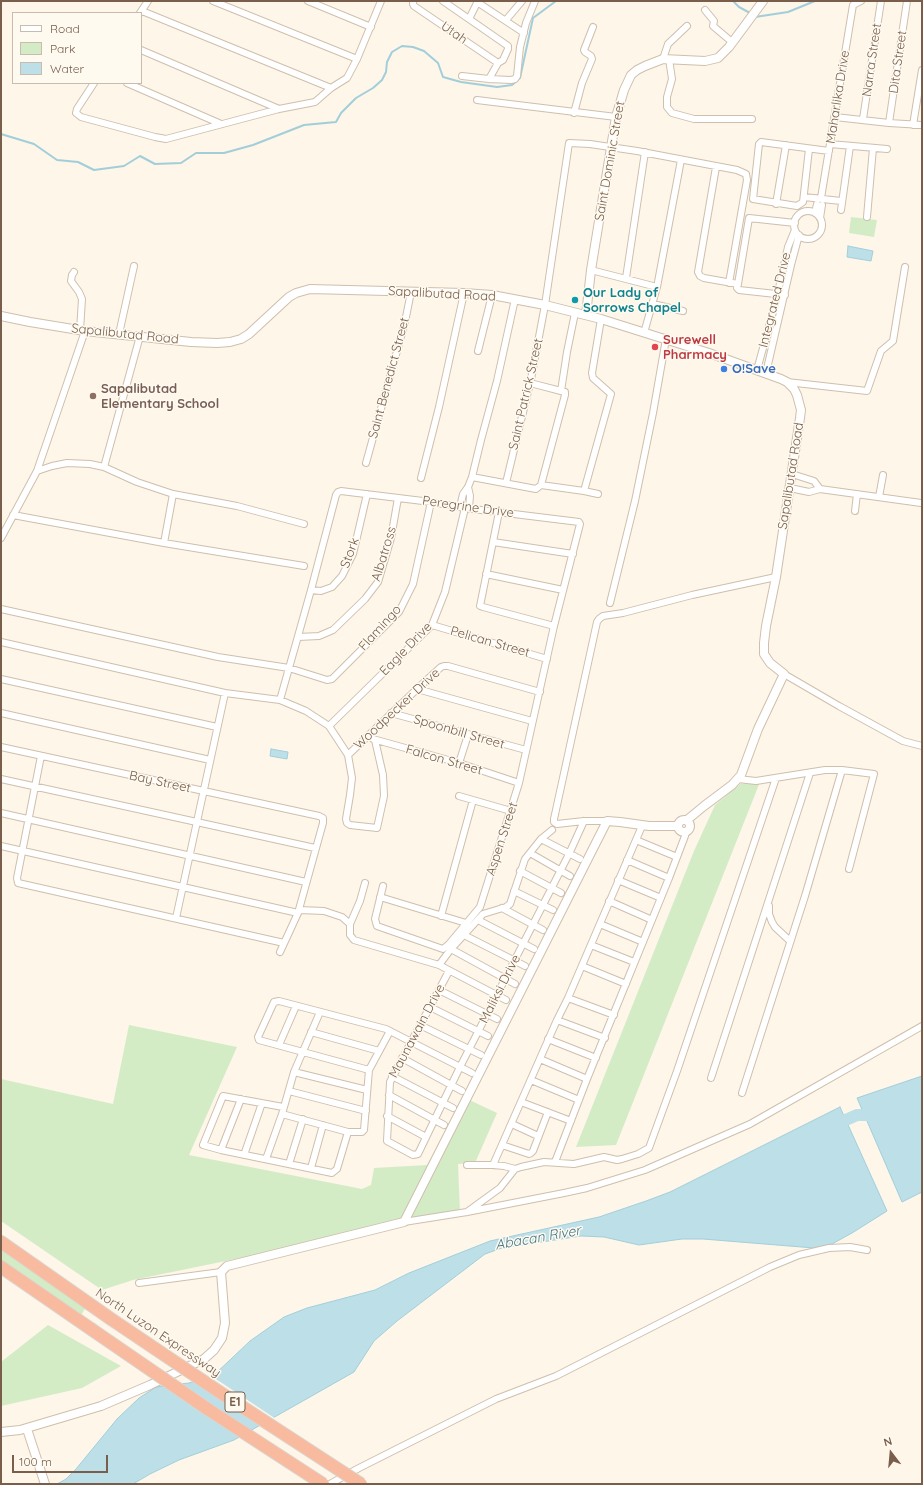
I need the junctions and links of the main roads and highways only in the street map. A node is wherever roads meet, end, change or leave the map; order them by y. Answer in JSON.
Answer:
{"nodes":[{"id":1,"x":1,"y":1242,"type":"edge"},
{"id":2,"x":1,"y":1267,"type":"edge"},
{"id":3,"x":323,"y":1484,"type":"edge"},
{"id":4,"x":361,"y":1484,"type":"edge"}],
"edges":[{"from":1,"to":4,"type":"highway","name":"North Luzon Expressway","number":"E1","bridge":true},
{"from":2,"to":3,"type":"highway","number":"E1","bridge":true}]}
